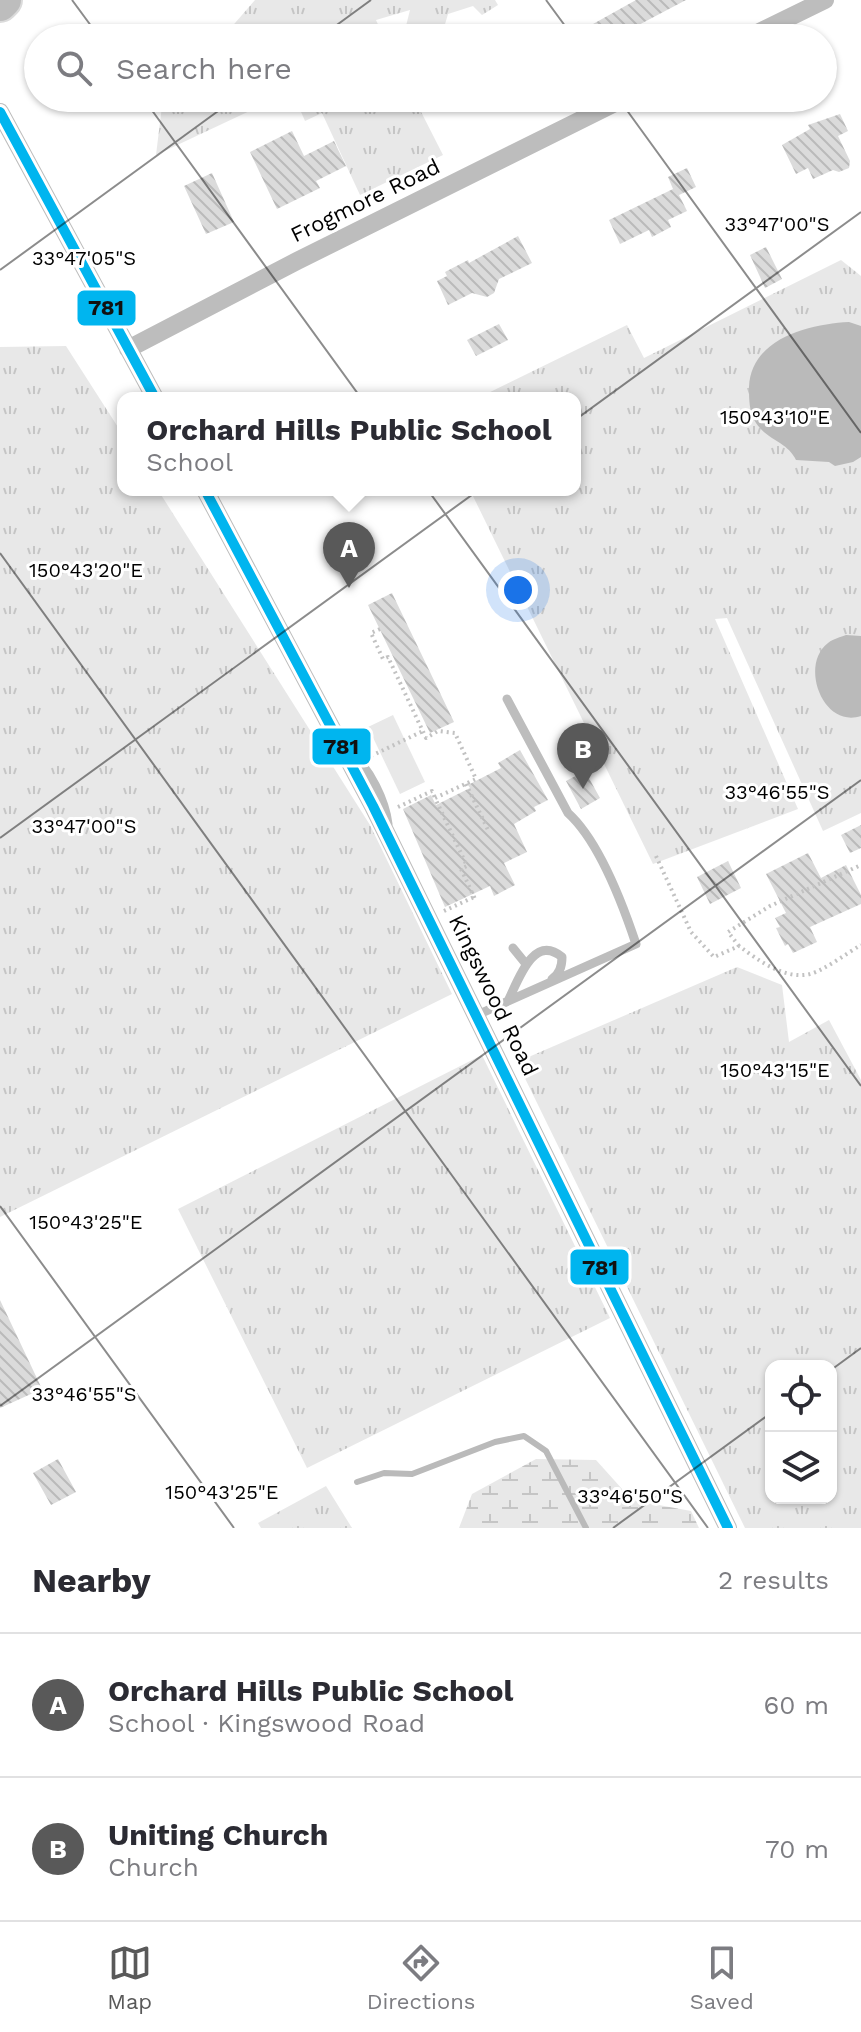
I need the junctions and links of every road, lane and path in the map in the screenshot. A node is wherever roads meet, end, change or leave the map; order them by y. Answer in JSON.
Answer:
{"nodes":[{"id":1,"x":4,"y":0,"type":"edge"},
{"id":2,"x":825,"y":0,"type":"edge"},
{"id":3,"x":0,"y":4,"type":"edge"},
{"id":4,"x":776,"y":24,"type":"edge"},
{"id":5,"x":0,"y":112,"type":"edge"},
{"id":6,"x":597,"y":112,"type":"edge"},
{"id":7,"x":128,"y":349,"type":"junction"},
{"id":8,"x":152,"y":392,"type":"edge"},
{"id":9,"x":208,"y":496,"type":"edge"},
{"id":10,"x":380,"y":629,"type":"dead end"},
{"id":11,"x":507,"y":699,"type":"dead end"},
{"id":12,"x":423,"y":731,"type":"junction"},
{"id":13,"x":368,"y":757,"type":"dead end"},
{"id":14,"x":466,"y":784,"type":"junction"},
{"id":15,"x":435,"y":798,"type":"junction"},
{"id":16,"x":398,"y":807,"type":"dead end"},
{"id":17,"x":489,"y":832,"type":"dead end"},
{"id":18,"x":656,"y":856,"type":"dead end"},
{"id":19,"x":861,"y":865,"type":"edge"},
{"id":20,"x":444,"y":911,"type":"dead end"},
{"id":21,"x":861,"y":945,"type":"edge"},
{"id":22,"x":739,"y":946,"type":"junction"},
{"id":23,"x":513,"y":948,"type":"dead end"},
{"id":24,"x":526,"y":964,"type":"junction"},
{"id":25,"x":541,"y":987,"type":"junction"},
{"id":26,"x":508,"y":1001,"type":"junction"},
{"id":27,"x":477,"y":1015,"type":"junction"},
{"id":28,"x":728,"y":1528,"type":"edge"}],
"edges":[{"from":1,"to":3,"type":"highway"},
{"from":2,"to":4,"type":"street"},
{"from":5,"to":7,"type":"street"},
{"from":6,"to":7,"type":"street","name":"Frogmore Road"},
{"from":7,"to":8,"type":"street"},
{"from":9,"to":27,"type":"street","name":"Kingswood Road"},
{"from":10,"to":12,"type":"path"},
{"from":11,"to":25,"type":"lane"},
{"from":12,"to":13,"type":"path"},
{"from":12,"to":14,"type":"path"},
{"from":14,"to":15,"type":"path"},
{"from":14,"to":17,"type":"path"},
{"from":15,"to":16,"type":"path"},
{"from":15,"to":20,"type":"path"},
{"from":18,"to":22,"type":"path"},
{"from":19,"to":22,"type":"path"},
{"from":21,"to":22,"type":"path"},
{"from":23,"to":24,"type":"lane"},
{"from":24,"to":25,"type":"lane"},
{"from":24,"to":26,"type":"lane"},
{"from":25,"to":26,"type":"lane"},
{"from":26,"to":27,"type":"lane"},
{"from":27,"to":28,"type":"street","name":"Kingswood Road"}]}
